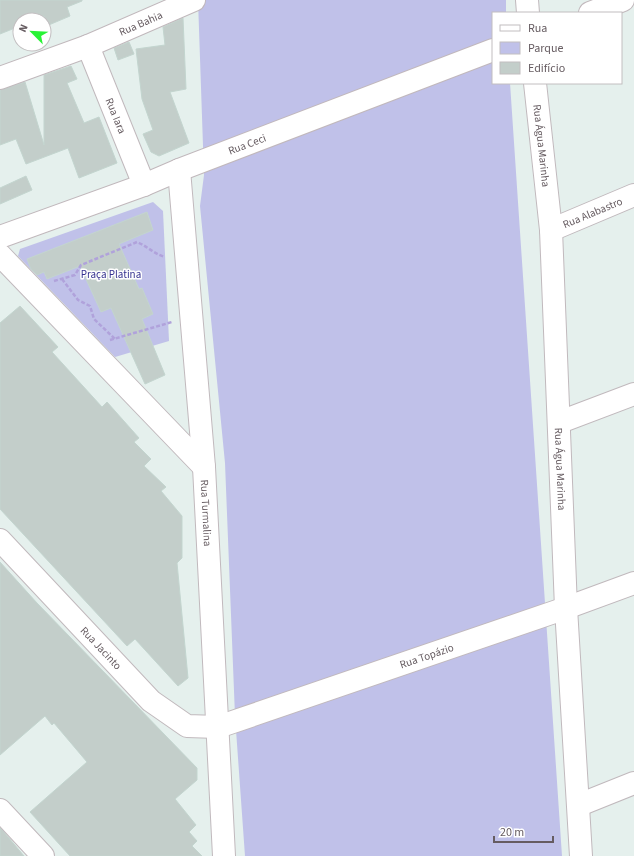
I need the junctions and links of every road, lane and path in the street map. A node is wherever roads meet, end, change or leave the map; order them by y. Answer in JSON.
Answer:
{"nodes":[{"id":1,"x":194,"y":0,"type":"edge"},
{"id":2,"x":527,"y":0,"type":"edge"},
{"id":3,"x":623,"y":0,"type":"edge"},
{"id":4,"x":172,"y":5,"type":"edge"},
{"id":5,"x":528,"y":12,"type":"edge"},
{"id":6,"x":593,"y":12,"type":"edge"},
{"id":7,"x":88,"y":46,"type":"junction"},
{"id":8,"x":492,"y":50,"type":"edge"},
{"id":9,"x":0,"y":78,"type":"edge"},
{"id":10,"x":535,"y":84,"type":"edge"},
{"id":11,"x":179,"y":170,"type":"junction"},
{"id":12,"x":144,"y":185,"type":"junction"},
{"id":13,"x":634,"y":195,"type":"edge"},
{"id":14,"x":550,"y":230,"type":"junction"},
{"id":15,"x":0,"y":237,"type":"edge"},
{"id":16,"x":185,"y":250,"type":"junction"},
{"id":17,"x":0,"y":255,"type":"edge"},
{"id":18,"x":62,"y":279,"type":"junction"},
{"id":19,"x":32,"y":288,"type":"junction"},
{"id":20,"x":191,"y":316,"type":"junction"},
{"id":21,"x":115,"y":339,"type":"junction"},
{"id":22,"x":90,"y":346,"type":"junction"},
{"id":23,"x":634,"y":394,"type":"edge"},
{"id":24,"x":560,"y":422,"type":"junction"},
{"id":25,"x":204,"y":467,"type":"junction"},
{"id":26,"x":0,"y":540,"type":"edge"},
{"id":27,"x":634,"y":583,"type":"edge"},
{"id":28,"x":566,"y":608,"type":"junction"},
{"id":29,"x":218,"y":727,"type":"junction"},
{"id":30,"x":634,"y":783,"type":"edge"},
{"id":31,"x":579,"y":805,"type":"junction"},
{"id":32,"x":0,"y":810,"type":"edge"},
{"id":33,"x":43,"y":856,"type":"edge"},
{"id":34,"x":224,"y":856,"type":"edge"},
{"id":35,"x":581,"y":856,"type":"edge"}],
"edges":[{"from":1,"to":4,"type":"street","name":"Rua Bahia"},
{"from":2,"to":5,"type":"street"},
{"from":3,"to":6,"type":"street"},
{"from":4,"to":7,"type":"street","name":"Rua Bahia"},
{"from":7,"to":9,"type":"street","name":"Rua Bahia"},
{"from":7,"to":12,"type":"street","name":"Rua Iara"},
{"from":8,"to":11,"type":"street","name":"Rua Ceci"},
{"from":10,"to":14,"type":"street","name":"Rua Água Marinha"},
{"from":11,"to":12,"type":"street","name":"Rua Ceci"},
{"from":11,"to":16,"type":"street","name":"Rua Turmalina"},
{"from":12,"to":15,"type":"street","name":"Rua Ceci"},
{"from":13,"to":14,"type":"street","name":"Rua Alabastro"},
{"from":14,"to":24,"type":"street","name":"Rua Água Marinha"},
{"from":16,"to":18,"type":"path"},
{"from":16,"to":20,"type":"street","name":"Rua Turmalina"},
{"from":17,"to":19,"type":"street"},
{"from":18,"to":19,"type":"path"},
{"from":18,"to":21,"type":"path"},
{"from":19,"to":22,"type":"street"},
{"from":20,"to":21,"type":"path"},
{"from":20,"to":25,"type":"street","name":"Rua Turmalina"},
{"from":21,"to":22,"type":"path"},
{"from":22,"to":25,"type":"street"},
{"from":23,"to":24,"type":"street"},
{"from":24,"to":28,"type":"street","name":"Rua Água Marinha"},
{"from":25,"to":29,"type":"street","name":"Rua Turmalina"},
{"from":26,"to":29,"type":"street","name":"Rua Jacinto"},
{"from":27,"to":28,"type":"street","name":"Rua Topázio"},
{"from":28,"to":29,"type":"street","name":"Rua Topázio"},
{"from":28,"to":31,"type":"street","name":"Rua Água Marinha"},
{"from":29,"to":34,"type":"street","name":"Rua Turmalina"},
{"from":30,"to":31,"type":"street"},
{"from":31,"to":35,"type":"street","name":"Rua Água Marinha"},
{"from":32,"to":33,"type":"street"}]}
